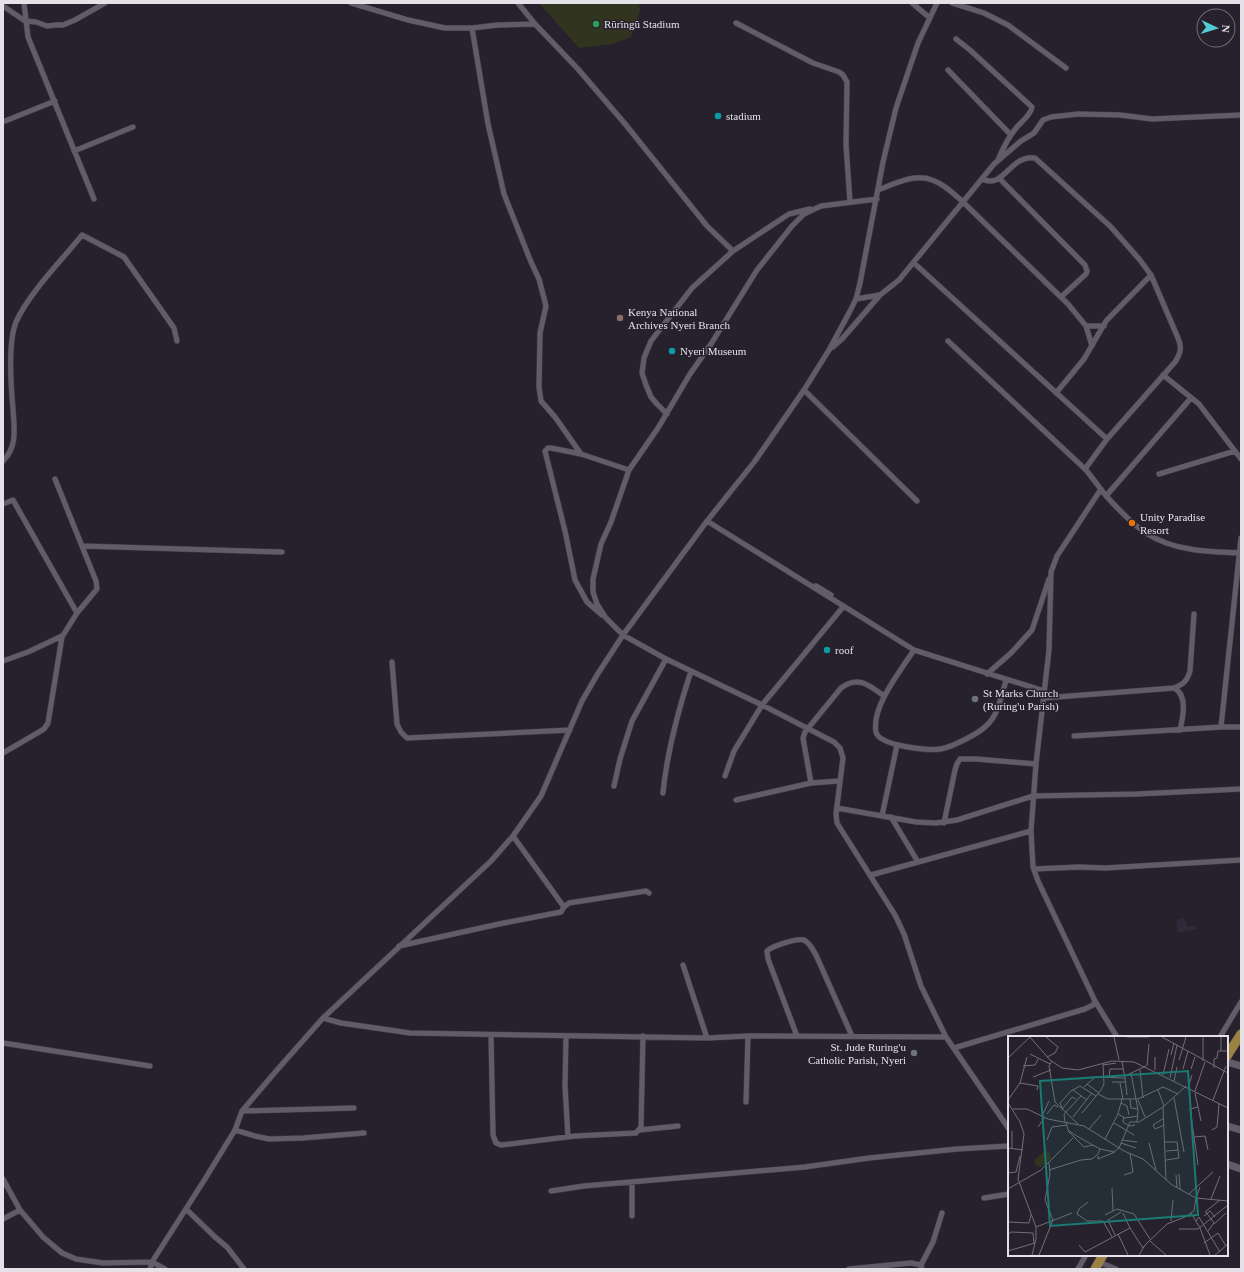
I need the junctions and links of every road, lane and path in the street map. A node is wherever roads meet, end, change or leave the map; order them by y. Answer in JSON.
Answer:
{"nodes":[{"id":1,"x":24,"y":3,"type":"edge"},
{"id":2,"x":105,"y":3,"type":"edge"},
{"id":3,"x":350,"y":3,"type":"edge"},
{"id":4,"x":518,"y":3,"type":"edge"},
{"id":5,"x":912,"y":3,"type":"edge"},
{"id":6,"x":937,"y":3,"type":"edge"},
{"id":7,"x":952,"y":3,"type":"edge"},
{"id":8,"x":3,"y":6,"type":"edge"},
{"id":9,"x":930,"y":18,"type":"junction"},
{"id":10,"x":26,"y":21,"type":"junction"},
{"id":11,"x":736,"y":23,"type":"dead end"},
{"id":12,"x":535,"y":24,"type":"junction"},
{"id":13,"x":472,"y":28,"type":"junction"},
{"id":14,"x":956,"y":39,"type":"dead end"},
{"id":15,"x":1066,"y":68,"type":"dead end"},
{"id":16,"x":948,"y":70,"type":"dead end"},
{"id":17,"x":55,"y":101,"type":"junction"},
{"id":18,"x":1241,"y":115,"type":"edge"},
{"id":19,"x":5,"y":121,"type":"dead end"},
{"id":20,"x":133,"y":127,"type":"dead end"},
{"id":21,"x":1011,"y":135,"type":"junction"},
{"id":22,"x":74,"y":151,"type":"junction"},
{"id":23,"x":998,"y":161,"type":"junction"},
{"id":24,"x":999,"y":178,"type":"junction"},
{"id":25,"x":982,"y":179,"type":"junction"},
{"id":26,"x":878,"y":190,"type":"junction"},
{"id":27,"x":94,"y":199,"type":"dead end"},
{"id":28,"x":877,"y":199,"type":"junction"},
{"id":29,"x":850,"y":202,"type":"junction"},
{"id":30,"x":963,"y":202,"type":"junction"},
{"id":31,"x":821,"y":206,"type":"junction"},
{"id":32,"x":733,"y":251,"type":"junction"},
{"id":33,"x":914,"y":263,"type":"junction"},
{"id":34,"x":1151,"y":275,"type":"junction"},
{"id":35,"x":880,"y":295,"type":"junction"},
{"id":36,"x":1061,"y":297,"type":"junction"},
{"id":37,"x":856,"y":299,"type":"junction"},
{"id":38,"x":1086,"y":326,"type":"junction"},
{"id":39,"x":1104,"y":326,"type":"junction"},
{"id":40,"x":177,"y":341,"type":"dead end"},
{"id":41,"x":948,"y":341,"type":"dead end"},
{"id":42,"x":1092,"y":346,"type":"junction"},
{"id":43,"x":830,"y":350,"type":"junction"},
{"id":44,"x":1163,"y":375,"type":"junction"},
{"id":45,"x":804,"y":390,"type":"junction"},
{"id":46,"x":1056,"y":393,"type":"junction"},
{"id":47,"x":1191,"y":398,"type":"junction"},
{"id":48,"x":667,"y":414,"type":"junction"},
{"id":49,"x":1107,"y":438,"type":"junction"},
{"id":50,"x":1235,"y":451,"type":"junction"},
{"id":51,"x":581,"y":454,"type":"junction"},
{"id":52,"x":1241,"y":459,"type":"edge"},
{"id":53,"x":3,"y":461,"type":"edge"},
{"id":54,"x":1085,"y":469,"type":"junction"},
{"id":55,"x":629,"y":470,"type":"junction"},
{"id":56,"x":1159,"y":474,"type":"dead end"},
{"id":57,"x":55,"y":479,"type":"dead end"},
{"id":58,"x":1101,"y":489,"type":"junction"},
{"id":59,"x":1106,"y":496,"type":"junction"},
{"id":60,"x":917,"y":501,"type":"dead end"},
{"id":61,"x":3,"y":504,"type":"edge"},
{"id":62,"x":707,"y":521,"type":"junction"},
{"id":63,"x":1241,"y":538,"type":"edge"},
{"id":64,"x":82,"y":546,"type":"junction"},
{"id":65,"x":282,"y":552,"type":"dead end"},
{"id":66,"x":1240,"y":553,"type":"edge"},
{"id":67,"x":1052,"y":570,"type":"junction"},
{"id":68,"x":1238,"y":590,"type":"edge"},
{"id":69,"x":831,"y":595,"type":"dead end"},
{"id":70,"x":843,"y":607,"type":"junction"},
{"id":71,"x":77,"y":613,"type":"junction"},
{"id":72,"x":1194,"y":614,"type":"dead end"},
{"id":73,"x":606,"y":618,"type":"junction"},
{"id":74,"x":623,"y":635,"type":"junction"},
{"id":75,"x":62,"y":636,"type":"junction"},
{"id":76,"x":914,"y":650,"type":"junction"},
{"id":77,"x":666,"y":659,"type":"junction"},
{"id":78,"x":3,"y":661,"type":"edge"},
{"id":79,"x":392,"y":662,"type":"dead end"},
{"id":80,"x":690,"y":671,"type":"junction"},
{"id":81,"x":988,"y":674,"type":"junction"},
{"id":82,"x":1006,"y":680,"type":"junction"},
{"id":83,"x":1174,"y":688,"type":"junction"},
{"id":84,"x":1044,"y":692,"type":"junction"},
{"id":85,"x":884,"y":696,"type":"junction"},
{"id":86,"x":1044,"y":698,"type":"junction"},
{"id":87,"x":762,"y":705,"type":"junction"},
{"id":88,"x":1221,"y":727,"type":"junction"},
{"id":89,"x":808,"y":729,"type":"junction"},
{"id":90,"x":1241,"y":729,"type":"edge"},
{"id":91,"x":570,"y":730,"type":"junction"},
{"id":92,"x":1180,"y":730,"type":"junction"},
{"id":93,"x":1074,"y":736,"type":"dead end"},
{"id":94,"x":897,"y":745,"type":"junction"},
{"id":95,"x":3,"y":753,"type":"edge"},
{"id":96,"x":1036,"y":764,"type":"junction"},
{"id":97,"x":725,"y":776,"type":"dead end"},
{"id":98,"x":839,"y":781,"type":"junction"},
{"id":99,"x":811,"y":783,"type":"junction"},
{"id":100,"x":614,"y":786,"type":"dead end"},
{"id":101,"x":1241,"y":789,"type":"edge"},
{"id":102,"x":663,"y":793,"type":"dead end"},
{"id":103,"x":1033,"y":796,"type":"junction"},
{"id":104,"x":736,"y":800,"type":"dead end"},
{"id":105,"x":836,"y":808,"type":"junction"},
{"id":106,"x":882,"y":816,"type":"junction"},
{"id":107,"x":890,"y":817,"type":"junction"},
{"id":108,"x":944,"y":822,"type":"junction"},
{"id":109,"x":1031,"y":831,"type":"junction"},
{"id":110,"x":513,"y":836,"type":"junction"},
{"id":111,"x":1241,"y":860,"type":"edge"},
{"id":112,"x":918,"y":862,"type":"junction"},
{"id":113,"x":1034,"y":869,"type":"junction"},
{"id":114,"x":870,"y":875,"type":"junction"},
{"id":115,"x":649,"y":893,"type":"dead end"},
{"id":116,"x":564,"y":907,"type":"junction"},
{"id":117,"x":399,"y":946,"type":"junction"},
{"id":118,"x":683,"y":965,"type":"dead end"},
{"id":119,"x":1095,"y":1001,"type":"junction"},
{"id":120,"x":1241,"y":1002,"type":"edge"},
{"id":121,"x":323,"y":1018,"type":"junction"},
{"id":122,"x":1241,"y":1034,"type":"edge"},
{"id":123,"x":491,"y":1035,"type":"junction"},
{"id":124,"x":566,"y":1036,"type":"junction"},
{"id":125,"x":643,"y":1036,"type":"junction"},
{"id":126,"x":748,"y":1036,"type":"junction"},
{"id":127,"x":797,"y":1036,"type":"junction"},
{"id":128,"x":852,"y":1036,"type":"junction"},
{"id":129,"x":946,"y":1036,"type":"junction"},
{"id":130,"x":1116,"y":1036,"type":"edge"},
{"id":131,"x":1221,"y":1036,"type":"edge"},
{"id":132,"x":707,"y":1038,"type":"junction"},
{"id":133,"x":3,"y":1043,"type":"edge"},
{"id":134,"x":954,"y":1048,"type":"junction"},
{"id":135,"x":1228,"y":1054,"type":"edge"},
{"id":136,"x":1228,"y":1062,"type":"edge"},
{"id":137,"x":150,"y":1066,"type":"dead end"},
{"id":138,"x":1241,"y":1066,"type":"edge"},
{"id":139,"x":746,"y":1102,"type":"dead end"},
{"id":140,"x":354,"y":1108,"type":"dead end"},
{"id":141,"x":242,"y":1111,"type":"junction"},
{"id":142,"x":678,"y":1126,"type":"dead end"},
{"id":143,"x":1228,"y":1126,"type":"edge"},
{"id":144,"x":1008,"y":1128,"type":"edge"},
{"id":145,"x":234,"y":1130,"type":"junction"},
{"id":146,"x":639,"y":1130,"type":"junction"},
{"id":147,"x":1241,"y":1130,"type":"edge"},
{"id":148,"x":364,"y":1133,"type":"dead end"},
{"id":149,"x":568,"y":1137,"type":"junction"},
{"id":150,"x":1008,"y":1146,"type":"edge"},
{"id":151,"x":1228,"y":1164,"type":"edge"},
{"id":152,"x":1241,"y":1169,"type":"edge"},
{"id":153,"x":3,"y":1179,"type":"edge"},
{"id":154,"x":632,"y":1183,"type":"junction"},
{"id":155,"x":551,"y":1191,"type":"dead end"},
{"id":156,"x":1008,"y":1194,"type":"edge"},
{"id":157,"x":984,"y":1198,"type":"dead end"},
{"id":158,"x":186,"y":1209,"type":"junction"},
{"id":159,"x":20,"y":1210,"type":"junction"},
{"id":160,"x":942,"y":1213,"type":"dead end"},
{"id":161,"x":632,"y":1216,"type":"dead end"},
{"id":162,"x":3,"y":1219,"type":"edge"},
{"id":163,"x":1085,"y":1256,"type":"edge"},
{"id":164,"x":152,"y":1262,"type":"junction"},
{"id":165,"x":1099,"y":1262,"type":"edge"},
{"id":166,"x":921,"y":1267,"type":"edge"},
{"id":167,"x":150,"y":1269,"type":"edge"},
{"id":168,"x":165,"y":1269,"type":"edge"},
{"id":169,"x":244,"y":1269,"type":"edge"},
{"id":170,"x":849,"y":1269,"type":"edge"},
{"id":171,"x":1078,"y":1269,"type":"edge"},
{"id":172,"x":1116,"y":1269,"type":"edge"}],
"edges":[{"from":1,"to":10,"type":"street"},
{"from":2,"to":10,"type":"street"},
{"from":3,"to":13,"type":"street"},
{"from":4,"to":12,"type":"street"},
{"from":5,"to":9,"type":"street"},
{"from":6,"to":9,"type":"street"},
{"from":7,"to":15,"type":"street"},
{"from":8,"to":10,"type":"street"},
{"from":9,"to":26,"type":"street"},
{"from":10,"to":17,"type":"street"},
{"from":11,"to":29,"type":"street"},
{"from":12,"to":13,"type":"street"},
{"from":12,"to":32,"type":"street"},
{"from":13,"to":51,"type":"street"},
{"from":14,"to":21,"type":"street"},
{"from":16,"to":21,"type":"street"},
{"from":17,"to":19,"type":"street"},
{"from":17,"to":22,"type":"street"},
{"from":18,"to":23,"type":"street"},
{"from":20,"to":22,"type":"street"},
{"from":21,"to":23,"type":"street"},
{"from":22,"to":27,"type":"street"},
{"from":23,"to":25,"type":"street"},
{"from":24,"to":25,"type":"street"},
{"from":24,"to":34,"type":"street"},
{"from":24,"to":36,"type":"street"},
{"from":25,"to":30,"type":"street"},
{"from":26,"to":28,"type":"street"},
{"from":26,"to":30,"type":"street"},
{"from":28,"to":29,"type":"street"},
{"from":28,"to":37,"type":"street"},
{"from":29,"to":31,"type":"street"},
{"from":30,"to":33,"type":"street"},
{"from":30,"to":36,"type":"street"},
{"from":31,"to":32,"type":"street"},
{"from":31,"to":48,"type":"street"},
{"from":32,"to":48,"type":"street"},
{"from":33,"to":35,"type":"street"},
{"from":33,"to":46,"type":"street"},
{"from":34,"to":39,"type":"street"},
{"from":34,"to":44,"type":"street"},
{"from":35,"to":37,"type":"street"},
{"from":35,"to":43,"type":"street"},
{"from":36,"to":38,"type":"street"},
{"from":37,"to":43,"type":"street"},
{"from":38,"to":39,"type":"street"},
{"from":38,"to":42,"type":"street"},
{"from":39,"to":42,"type":"street"},
{"from":40,"to":53,"type":"street"},
{"from":41,"to":54,"type":"street"},
{"from":42,"to":46,"type":"street"},
{"from":43,"to":45,"type":"street"},
{"from":44,"to":47,"type":"street"},
{"from":44,"to":49,"type":"street"},
{"from":45,"to":60,"type":"street"},
{"from":45,"to":62,"type":"street"},
{"from":46,"to":49,"type":"street"},
{"from":47,"to":50,"type":"street"},
{"from":47,"to":59,"type":"street"},
{"from":48,"to":55,"type":"street"},
{"from":49,"to":54,"type":"street"},
{"from":50,"to":52,"type":"street"},
{"from":50,"to":56,"type":"street"},
{"from":51,"to":55,"type":"street"},
{"from":51,"to":73,"type":"street"},
{"from":54,"to":58,"type":"street"},
{"from":55,"to":73,"type":"street"},
{"from":57,"to":64,"type":"street"},
{"from":58,"to":59,"type":"street"},
{"from":58,"to":67,"type":"street"},
{"from":59,"to":66,"type":"street"},
{"from":61,"to":71,"type":"street"},
{"from":62,"to":69,"type":"street"},
{"from":62,"to":70,"type":"street"},
{"from":62,"to":74,"type":"street"},
{"from":63,"to":66,"type":"street"},
{"from":64,"to":65,"type":"street"},
{"from":64,"to":71,"type":"street"},
{"from":66,"to":68,"type":"street"},
{"from":67,"to":81,"type":"street"},
{"from":67,"to":84,"type":"street"},
{"from":68,"to":88,"type":"street"},
{"from":70,"to":76,"type":"street"},
{"from":70,"to":87,"type":"street"},
{"from":71,"to":75,"type":"street"},
{"from":72,"to":83,"type":"street"},
{"from":73,"to":74,"type":"street"},
{"from":74,"to":77,"type":"street"},
{"from":74,"to":91,"type":"street"},
{"from":75,"to":78,"type":"street"},
{"from":75,"to":95,"type":"street"},
{"from":76,"to":81,"type":"street"},
{"from":76,"to":85,"type":"street"},
{"from":77,"to":80,"type":"street"},
{"from":77,"to":100,"type":"street"},
{"from":79,"to":91,"type":"street"},
{"from":80,"to":87,"type":"street"},
{"from":80,"to":102,"type":"street"},
{"from":81,"to":82,"type":"street"},
{"from":82,"to":84,"type":"street"},
{"from":82,"to":94,"type":"street"},
{"from":83,"to":86,"type":"street"},
{"from":83,"to":92,"type":"street"},
{"from":84,"to":86,"type":"street"},
{"from":85,"to":89,"type":"street"},
{"from":85,"to":94,"type":"street"},
{"from":86,"to":96,"type":"street"},
{"from":87,"to":89,"type":"street"},
{"from":87,"to":97,"type":"street"},
{"from":88,"to":90,"type":"street"},
{"from":88,"to":92,"type":"street"},
{"from":89,"to":98,"type":"street"},
{"from":89,"to":99,"type":"street"},
{"from":91,"to":110,"type":"street"},
{"from":92,"to":93,"type":"street"},
{"from":94,"to":106,"type":"street"},
{"from":96,"to":103,"type":"street"},
{"from":96,"to":108,"type":"street"},
{"from":98,"to":99,"type":"street"},
{"from":98,"to":105,"type":"street"},
{"from":99,"to":104,"type":"street"},
{"from":101,"to":103,"type":"street"},
{"from":103,"to":108,"type":"street"},
{"from":103,"to":109,"type":"street"},
{"from":105,"to":106,"type":"street"},
{"from":105,"to":114,"type":"street"},
{"from":106,"to":107,"type":"street"},
{"from":107,"to":108,"type":"street"},
{"from":107,"to":112,"type":"street"},
{"from":109,"to":112,"type":"street"},
{"from":109,"to":113,"type":"street"},
{"from":110,"to":116,"type":"street"},
{"from":110,"to":117,"type":"street"},
{"from":111,"to":113,"type":"street"},
{"from":112,"to":114,"type":"street"},
{"from":113,"to":119,"type":"street"},
{"from":114,"to":129,"type":"street"},
{"from":115,"to":116,"type":"street"},
{"from":116,"to":117,"type":"street"},
{"from":117,"to":121,"type":"street"},
{"from":118,"to":132,"type":"street"},
{"from":119,"to":130,"type":"street"},
{"from":119,"to":134,"type":"street"},
{"from":120,"to":131,"type":"street"},
{"from":121,"to":123,"type":"street"},
{"from":121,"to":141,"type":"street"},
{"from":122,"to":135,"type":"highway"},
{"from":123,"to":124,"type":"street"},
{"from":123,"to":149,"type":"street"},
{"from":124,"to":125,"type":"street"},
{"from":124,"to":149,"type":"street"},
{"from":125,"to":132,"type":"street"},
{"from":125,"to":146,"type":"street"},
{"from":126,"to":127,"type":"street"},
{"from":126,"to":132,"type":"street"},
{"from":126,"to":139,"type":"street"},
{"from":127,"to":128,"type":"street"},
{"from":127,"to":128,"type":"street"},
{"from":128,"to":129,"type":"street"},
{"from":129,"to":134,"type":"street"},
{"from":133,"to":137,"type":"street"},
{"from":134,"to":144,"type":"street"},
{"from":136,"to":138,"type":"street"},
{"from":140,"to":141,"type":"street"},
{"from":141,"to":145,"type":"street"},
{"from":142,"to":146,"type":"street"},
{"from":143,"to":147,"type":"street"},
{"from":145,"to":148,"type":"street"},
{"from":145,"to":158,"type":"street"},
{"from":146,"to":149,"type":"street"},
{"from":150,"to":154,"type":"street"},
{"from":151,"to":152,"type":"street"},
{"from":153,"to":159,"type":"street"},
{"from":154,"to":155,"type":"street"},
{"from":154,"to":161,"type":"street"},
{"from":156,"to":157,"type":"street"},
{"from":158,"to":164,"type":"street"},
{"from":158,"to":169,"type":"street"},
{"from":159,"to":162,"type":"street"},
{"from":159,"to":164,"type":"street"},
{"from":160,"to":166,"type":"street"},
{"from":163,"to":171,"type":"street"},
{"from":164,"to":167,"type":"street"},
{"from":164,"to":168,"type":"street"},
{"from":165,"to":172,"type":"street"},
{"from":166,"to":170,"type":"street"}]}
